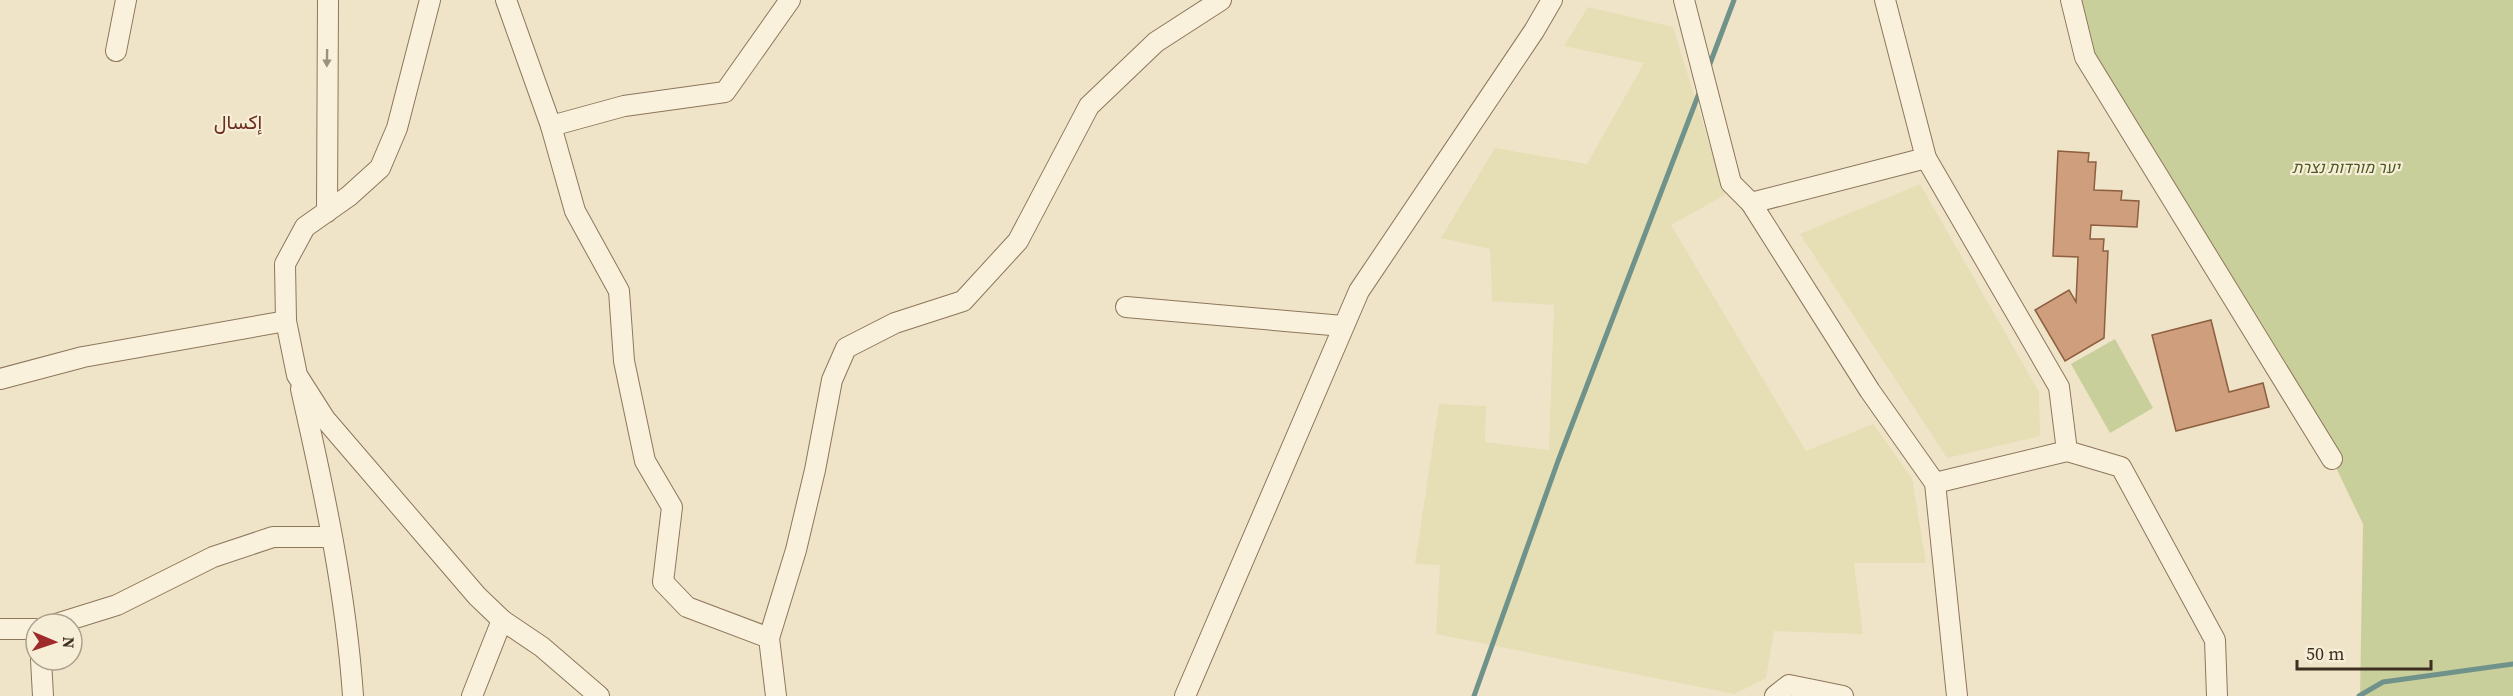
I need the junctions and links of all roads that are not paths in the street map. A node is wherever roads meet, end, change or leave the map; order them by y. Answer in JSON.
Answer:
{"nodes":[{"id":1,"x":126,"y":0,"type":"edge"},
{"id":2,"x":328,"y":0,"type":"edge"},
{"id":3,"x":430,"y":0,"type":"edge"},
{"id":4,"x":506,"y":0,"type":"edge"},
{"id":5,"x":790,"y":0,"type":"edge"},
{"id":6,"x":1221,"y":0,"type":"edge"},
{"id":7,"x":1552,"y":0,"type":"edge"},
{"id":8,"x":1684,"y":0,"type":"edge"},
{"id":9,"x":1885,"y":0,"type":"edge"},
{"id":10,"x":2071,"y":0,"type":"edge"},
{"id":11,"x":116,"y":51,"type":"dead end"},
{"id":12,"x":551,"y":126,"type":"junction"},
{"id":13,"x":1926,"y":158,"type":"junction"},
{"id":14,"x":1751,"y":203,"type":"junction"},
{"id":15,"x":327,"y":212,"type":"junction"},
{"id":16,"x":1126,"y":306,"type":"dead end"},
{"id":17,"x":286,"y":321,"type":"junction"},
{"id":18,"x":1344,"y":326,"type":"junction"},
{"id":19,"x":297,"y":375,"type":"junction"},
{"id":20,"x":0,"y":379,"type":"edge"},
{"id":21,"x":2067,"y":451,"type":"junction"},
{"id":22,"x":2332,"y":459,"type":"dead end"},
{"id":23,"x":1935,"y":483,"type":"junction"},
{"id":24,"x":331,"y":537,"type":"junction"},
{"id":25,"x":84,"y":615,"type":"edge"},
{"id":26,"x":502,"y":620,"type":"junction"},
{"id":27,"x":0,"y":629,"type":"edge"},
{"id":28,"x":24,"y":629,"type":"edge"},
{"id":29,"x":769,"y":638,"type":"junction"},
{"id":30,"x":42,"y":672,"type":"edge"},
{"id":31,"x":43,"y":696,"type":"edge"},
{"id":32,"x":353,"y":696,"type":"edge"},
{"id":33,"x":471,"y":696,"type":"edge"},
{"id":34,"x":599,"y":696,"type":"edge"},
{"id":35,"x":776,"y":696,"type":"edge"},
{"id":36,"x":1185,"y":696,"type":"edge"},
{"id":37,"x":1775,"y":696,"type":"edge"},
{"id":38,"x":1843,"y":696,"type":"edge"},
{"id":39,"x":1957,"y":696,"type":"edge"},
{"id":40,"x":2217,"y":696,"type":"edge"}],
"edges":[{"from":1,"to":11,"type":"street"},
{"from":2,"to":15,"type":"street","one_way":true},
{"from":3,"to":15,"type":"street"},
{"from":4,"to":12,"type":"street"},
{"from":5,"to":12,"type":"street"},
{"from":6,"to":29,"type":"street"},
{"from":7,"to":18,"type":"street"},
{"from":8,"to":14,"type":"street"},
{"from":9,"to":13,"type":"street"},
{"from":10,"to":22,"type":"street"},
{"from":12,"to":29,"type":"street"},
{"from":13,"to":14,"type":"street"},
{"from":13,"to":21,"type":"street"},
{"from":14,"to":23,"type":"street"},
{"from":15,"to":17,"type":"street"},
{"from":16,"to":18,"type":"street"},
{"from":17,"to":19,"type":"street"},
{"from":17,"to":20,"type":"street"},
{"from":18,"to":36,"type":"street"},
{"from":19,"to":24,"type":"street"},
{"from":19,"to":26,"type":"street"},
{"from":21,"to":23,"type":"street"},
{"from":21,"to":40,"type":"street"},
{"from":23,"to":39,"type":"street"},
{"from":24,"to":25,"type":"street"},
{"from":24,"to":32,"type":"street"},
{"from":26,"to":33,"type":"street"},
{"from":26,"to":34,"type":"street"},
{"from":27,"to":28,"type":"street"},
{"from":29,"to":35,"type":"street"},
{"from":30,"to":31,"type":"street"},
{"from":37,"to":38,"type":"street"}]}
